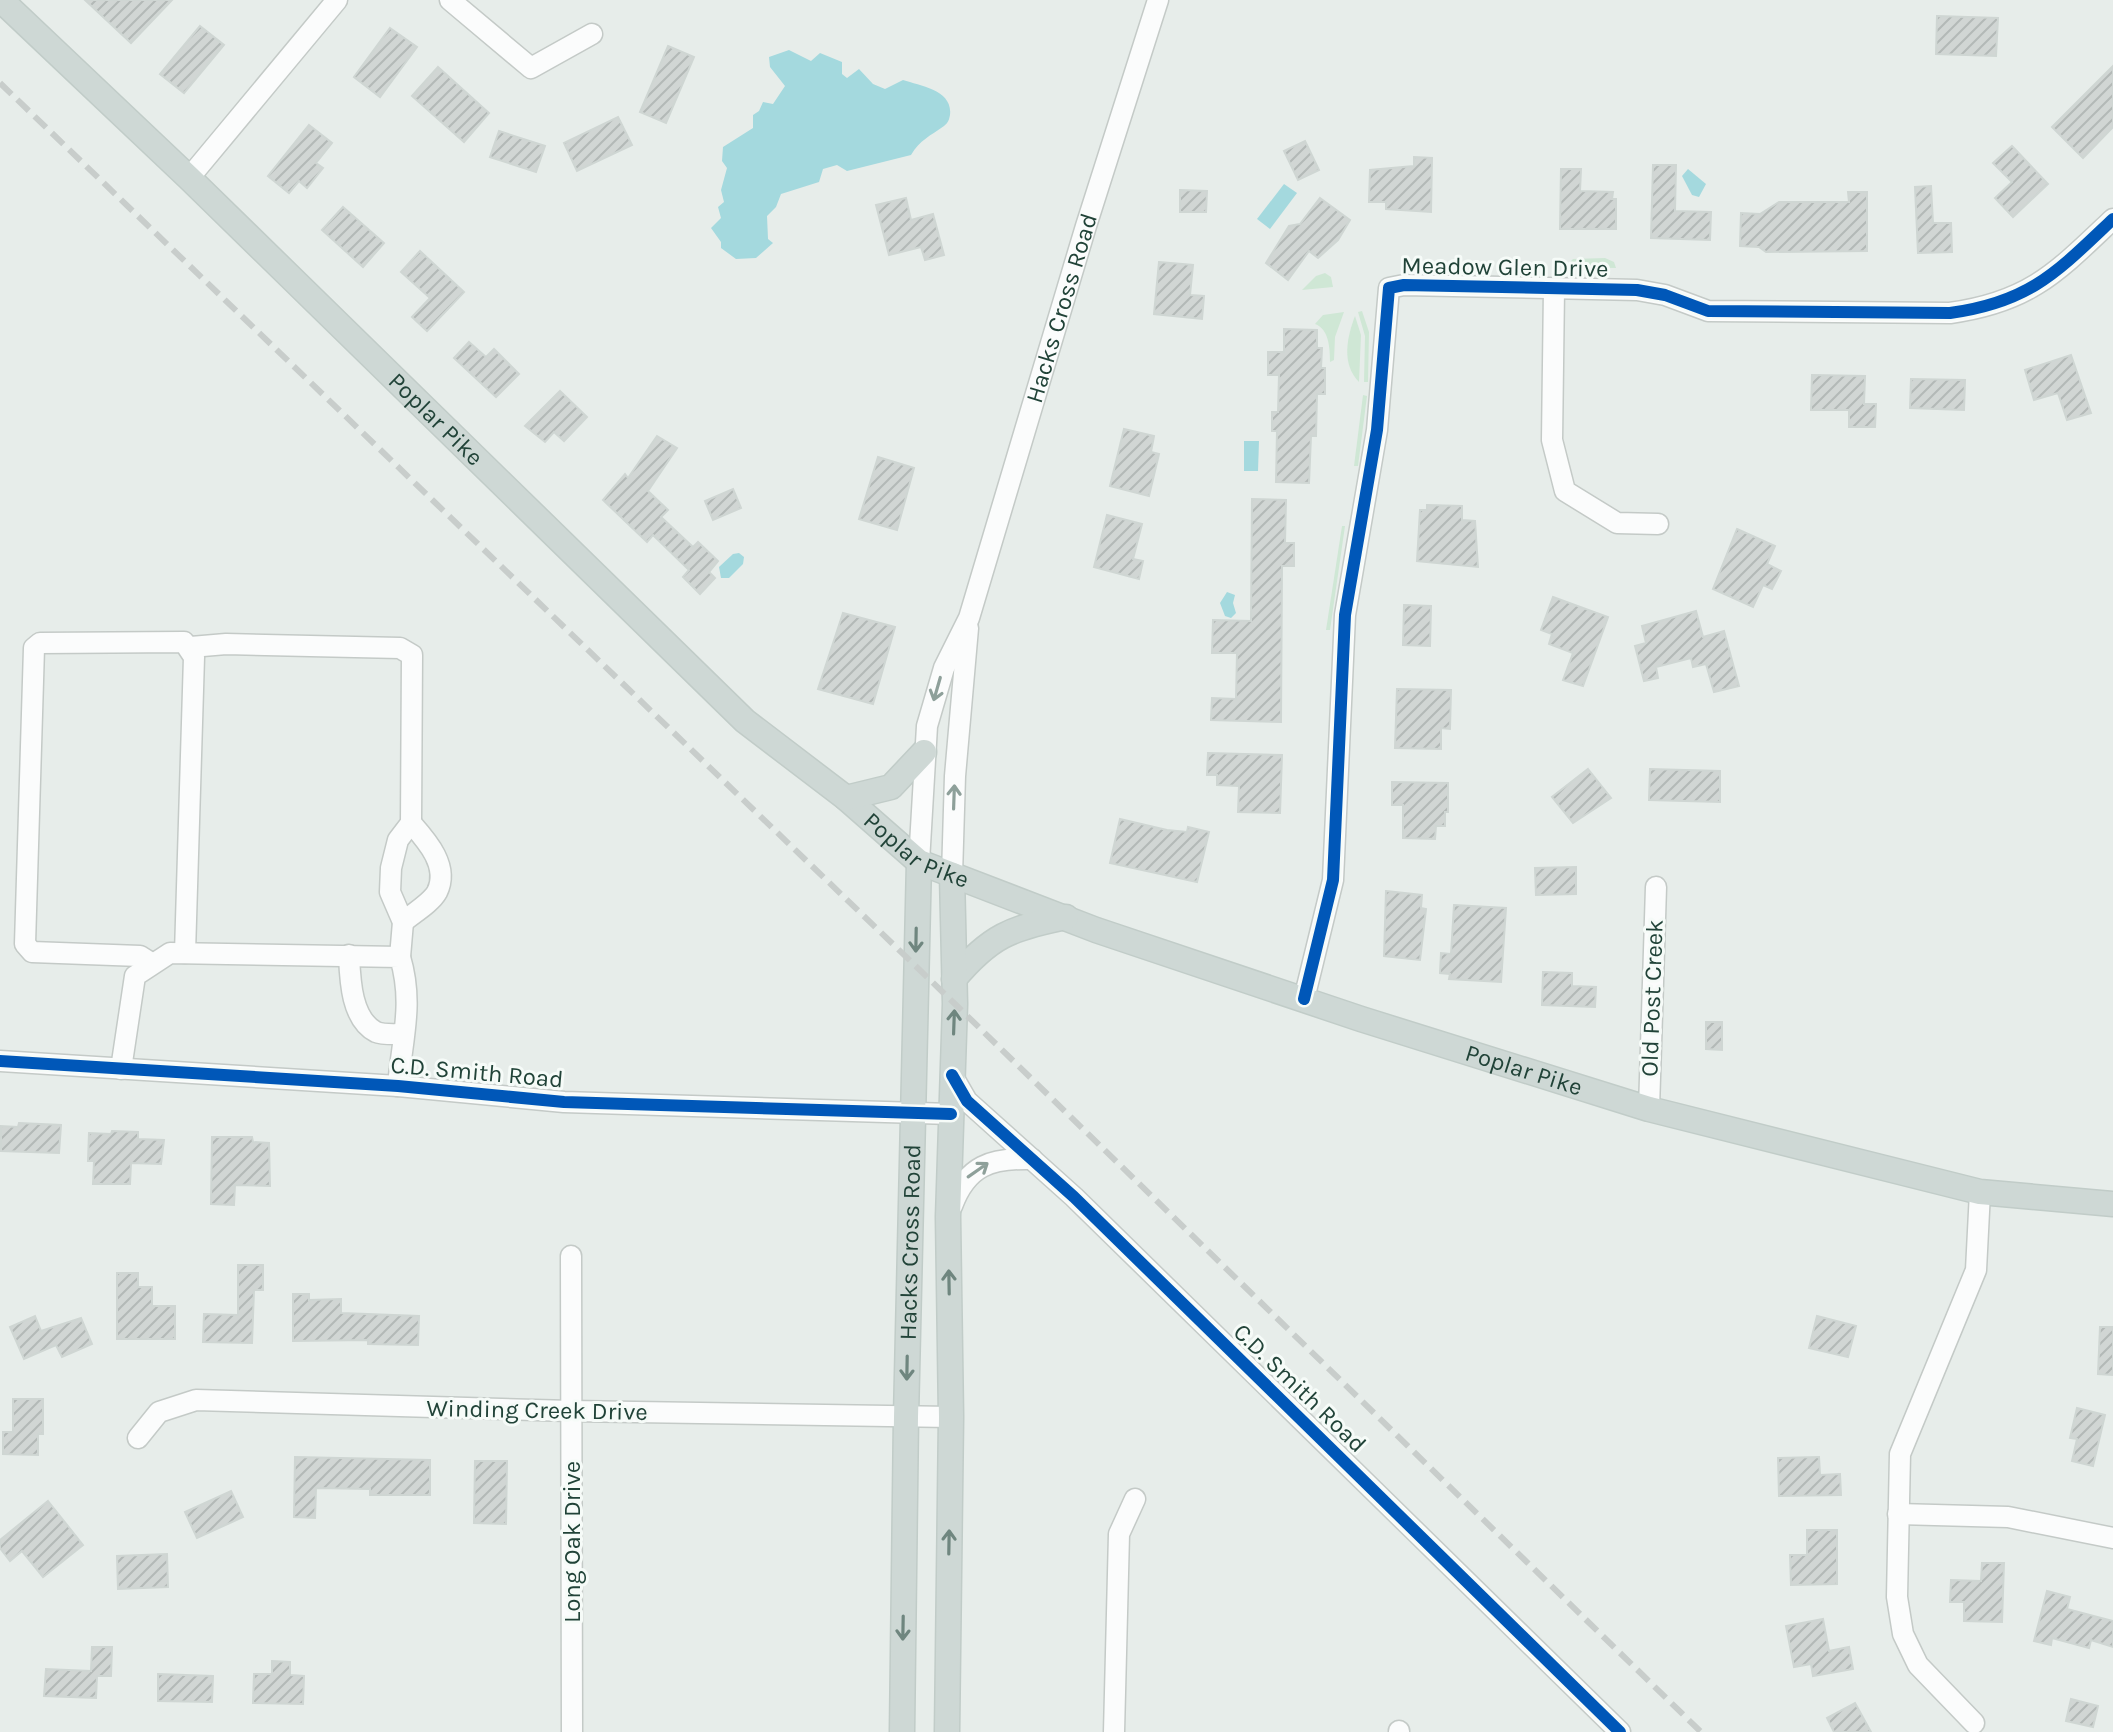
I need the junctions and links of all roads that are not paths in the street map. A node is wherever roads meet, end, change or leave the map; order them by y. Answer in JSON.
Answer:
{"nodes":[{"id":1,"x":1,"y":0,"type":"edge"},
{"id":2,"x":337,"y":0,"type":"edge"},
{"id":3,"x":450,"y":0,"type":"edge"},
{"id":4,"x":1158,"y":0,"type":"edge"},
{"id":5,"x":592,"y":34,"type":"dead end"},
{"id":6,"x":189,"y":178,"type":"junction"},
{"id":7,"x":2113,"y":219,"type":"edge"},
{"id":8,"x":1554,"y":289,"type":"junction"},
{"id":9,"x":1658,"y":524,"type":"dead end"},
{"id":10,"x":969,"y":618,"type":"junction"},
{"id":11,"x":191,"y":647,"type":"junction"},
{"id":12,"x":924,"y":752,"type":"junction"},
{"id":13,"x":846,"y":798,"type":"junction"},
{"id":14,"x":411,"y":823,"type":"junction"},
{"id":15,"x":919,"y":862,"type":"junction"},
{"id":16,"x":952,"y":875,"type":"junction"},
{"id":17,"x":1656,"y":887,"type":"dead end"},
{"id":18,"x":1066,"y":917,"type":"junction"},
{"id":19,"x":403,"y":922,"type":"junction"},
{"id":20,"x":185,"y":953,"type":"junction"},
{"id":21,"x":349,"y":955,"type":"junction"},
{"id":22,"x":400,"y":957,"type":"junction"},
{"id":23,"x":151,"y":963,"type":"junction"},
{"id":24,"x":954,"y":979,"type":"junction"},
{"id":25,"x":1304,"y":999,"type":"junction"},
{"id":26,"x":403,"y":1034,"type":"junction"},
{"id":27,"x":0,"y":1061,"type":"edge"},
{"id":28,"x":121,"y":1069,"type":"junction"},
{"id":29,"x":952,"y":1075,"type":"junction"},
{"id":30,"x":398,"y":1086,"type":"junction"},
{"id":31,"x":1649,"y":1109,"type":"junction"},
{"id":32,"x":912,"y":1113,"type":"junction"},
{"id":33,"x":951,"y":1114,"type":"junction"},
{"id":34,"x":1032,"y":1159,"type":"junction"},
{"id":35,"x":1980,"y":1192,"type":"junction"},
{"id":36,"x":2113,"y":1204,"type":"edge"},
{"id":37,"x":948,"y":1217,"type":"junction"},
{"id":38,"x":571,"y":1256,"type":"dead end"},
{"id":39,"x":571,"y":1411,"type":"junction"},
{"id":40,"x":906,"y":1417,"type":"junction"},
{"id":41,"x":951,"y":1417,"type":"junction"},
{"id":42,"x":138,"y":1438,"type":"dead end"},
{"id":43,"x":1135,"y":1499,"type":"dead end"},
{"id":44,"x":1898,"y":1514,"type":"junction"},
{"id":45,"x":2113,"y":1538,"type":"edge"},
{"id":46,"x":1974,"y":1723,"type":"dead end"},
{"id":47,"x":572,"y":1732,"type":"edge"},
{"id":48,"x":902,"y":1732,"type":"edge"},
{"id":49,"x":947,"y":1732,"type":"edge"},
{"id":50,"x":1114,"y":1732,"type":"edge"},
{"id":51,"x":1620,"y":1732,"type":"edge"}],
"edges":[{"from":1,"to":6,"type":"main road","name":"Poplar Pike"},
{"from":2,"to":6,"type":"street"},
{"from":3,"to":5,"type":"street"},
{"from":4,"to":10,"type":"street","name":"Hacks Cross Road"},
{"from":6,"to":13,"type":"main road","name":"Poplar Pike"},
{"from":7,"to":8,"type":"street","name":"Meadow Glen Drive"},
{"from":8,"to":9,"type":"street"},
{"from":8,"to":25,"type":"street","name":"Meadow Glen Drive"},
{"from":10,"to":12,"type":"street","name":"Hacks Cross Road","one_way":true},
{"from":16,"to":10,"type":"street","name":"Hacks Cross Road","one_way":true},
{"from":11,"to":14,"type":"street"},
{"from":11,"to":20,"type":"street"},
{"from":11,"to":23,"type":"street"},
{"from":12,"to":13,"type":"main road"},
{"from":12,"to":15,"type":"street","name":"Hacks Cross Road"},
{"from":13,"to":15,"type":"main road","name":"Poplar Pike"},
{"from":14,"to":19,"type":"street"},
{"from":14,"to":19,"type":"street"},
{"from":15,"to":16,"type":"main road","name":"Poplar Pike"},
{"from":15,"to":32,"type":"main road","name":"Hacks Cross Road","one_way":true},
{"from":16,"to":18,"type":"main road","name":"Poplar Pike"},
{"from":16,"to":24,"type":"main road","name":"Hacks Cross Road"},
{"from":17,"to":31,"type":"street","name":"Old Post Creek"},
{"from":18,"to":24,"type":"main road"},
{"from":18,"to":25,"type":"main road","name":"Poplar Pike"},
{"from":19,"to":22,"type":"street"},
{"from":20,"to":21,"type":"street"},
{"from":20,"to":23,"type":"street"},
{"from":21,"to":22,"type":"street"},
{"from":21,"to":26,"type":"street"},
{"from":22,"to":26,"type":"street"},
{"from":23,"to":28,"type":"street"},
{"from":29,"to":24,"type":"main road","name":"Hacks Cross Road","one_way":true},
{"from":25,"to":31,"type":"main road","name":"Poplar Pike"},
{"from":26,"to":30,"type":"street"},
{"from":27,"to":28,"type":"street","name":"C.D. Smith Road"},
{"from":28,"to":30,"type":"street","name":"C.D. Smith Road"},
{"from":29,"to":33,"type":"main road","name":"Hacks Cross Road"},
{"from":29,"to":34,"type":"street","name":"C.D. Smith Road"},
{"from":30,"to":32,"type":"street","name":"C.D. Smith Road"},
{"from":31,"to":35,"type":"main road","name":"Poplar Pike"},
{"from":32,"to":33,"type":"street","name":"C.D. Smith Road"},
{"from":32,"to":40,"type":"main road","name":"Hacks Cross Road","one_way":true},
{"from":33,"to":37,"type":"main road","name":"Hacks Cross Road"},
{"from":37,"to":34,"type":"street","one_way":true},
{"from":34,"to":51,"type":"street","name":"C.D. Smith Road"},
{"from":35,"to":36,"type":"main road","name":"Poplar Pike"},
{"from":35,"to":44,"type":"street"},
{"from":41,"to":37,"type":"main road","name":"Hacks Cross Road","one_way":true},
{"from":38,"to":39,"type":"street","name":"Long Oak Drive"},
{"from":39,"to":40,"type":"street","name":"Winding Creek Drive"},
{"from":39,"to":42,"type":"street","name":"Winding Creek Drive"},
{"from":39,"to":47,"type":"street","name":"Long Oak Drive"},
{"from":40,"to":41,"type":"street","name":"Winding Creek Drive"},
{"from":40,"to":48,"type":"main road","name":"Hacks Cross Road","one_way":true},
{"from":49,"to":41,"type":"main road","name":"Hacks Cross Road","one_way":true},
{"from":43,"to":50,"type":"street"},
{"from":44,"to":45,"type":"street"},
{"from":44,"to":46,"type":"street"}]}
